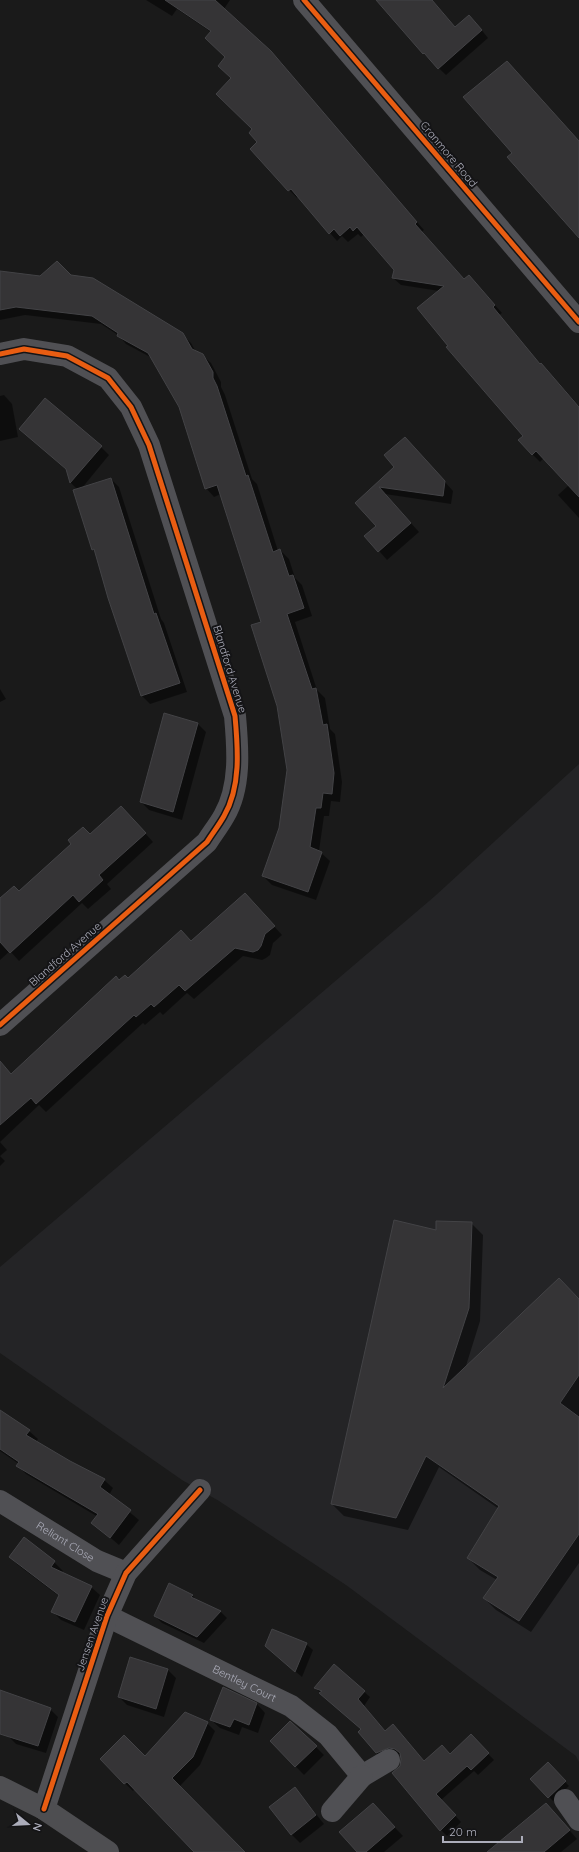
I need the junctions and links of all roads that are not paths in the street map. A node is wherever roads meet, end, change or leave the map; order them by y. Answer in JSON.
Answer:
{"nodes":[{"id":1,"x":304,"y":0,"type":"edge"},
{"id":2,"x":579,"y":322,"type":"edge"},
{"id":3,"x":0,"y":354,"type":"edge"},
{"id":4,"x":0,"y":1024,"type":"edge"},
{"id":5,"x":200,"y":1490,"type":"dead end"},
{"id":6,"x":2,"y":1507,"type":"edge"},
{"id":7,"x":126,"y":1573,"type":"junction"},
{"id":8,"x":107,"y":1616,"type":"junction"},
{"id":9,"x":389,"y":1760,"type":"dead end"},
{"id":10,"x":362,"y":1776,"type":"junction"},
{"id":11,"x":0,"y":1787,"type":"edge"},
{"id":12,"x":565,"y":1800,"type":"dead end"},
{"id":13,"x":44,"y":1809,"type":"junction"},
{"id":14,"x":332,"y":1811,"type":"dead end"},
{"id":15,"x":579,"y":1820,"type":"edge"},
{"id":16,"x":108,"y":1852,"type":"edge"}],
"edges":[{"from":1,"to":2,"type":"street","name":"Cranmore Road"},
{"from":3,"to":4,"type":"street","name":"Blandford Avenue"},
{"from":5,"to":7,"type":"street","name":"Jensen Avenue"},
{"from":6,"to":7,"type":"street","name":"Reliant Close"},
{"from":7,"to":8,"type":"street","name":"Jensen Avenue"},
{"from":8,"to":10,"type":"street","name":"Bentley Court"},
{"from":8,"to":13,"type":"street","name":"Jensen Avenue"},
{"from":9,"to":10,"type":"street"},
{"from":10,"to":14,"type":"street"},
{"from":11,"to":13,"type":"street"},
{"from":12,"to":15,"type":"street"},
{"from":13,"to":16,"type":"street"}]}
